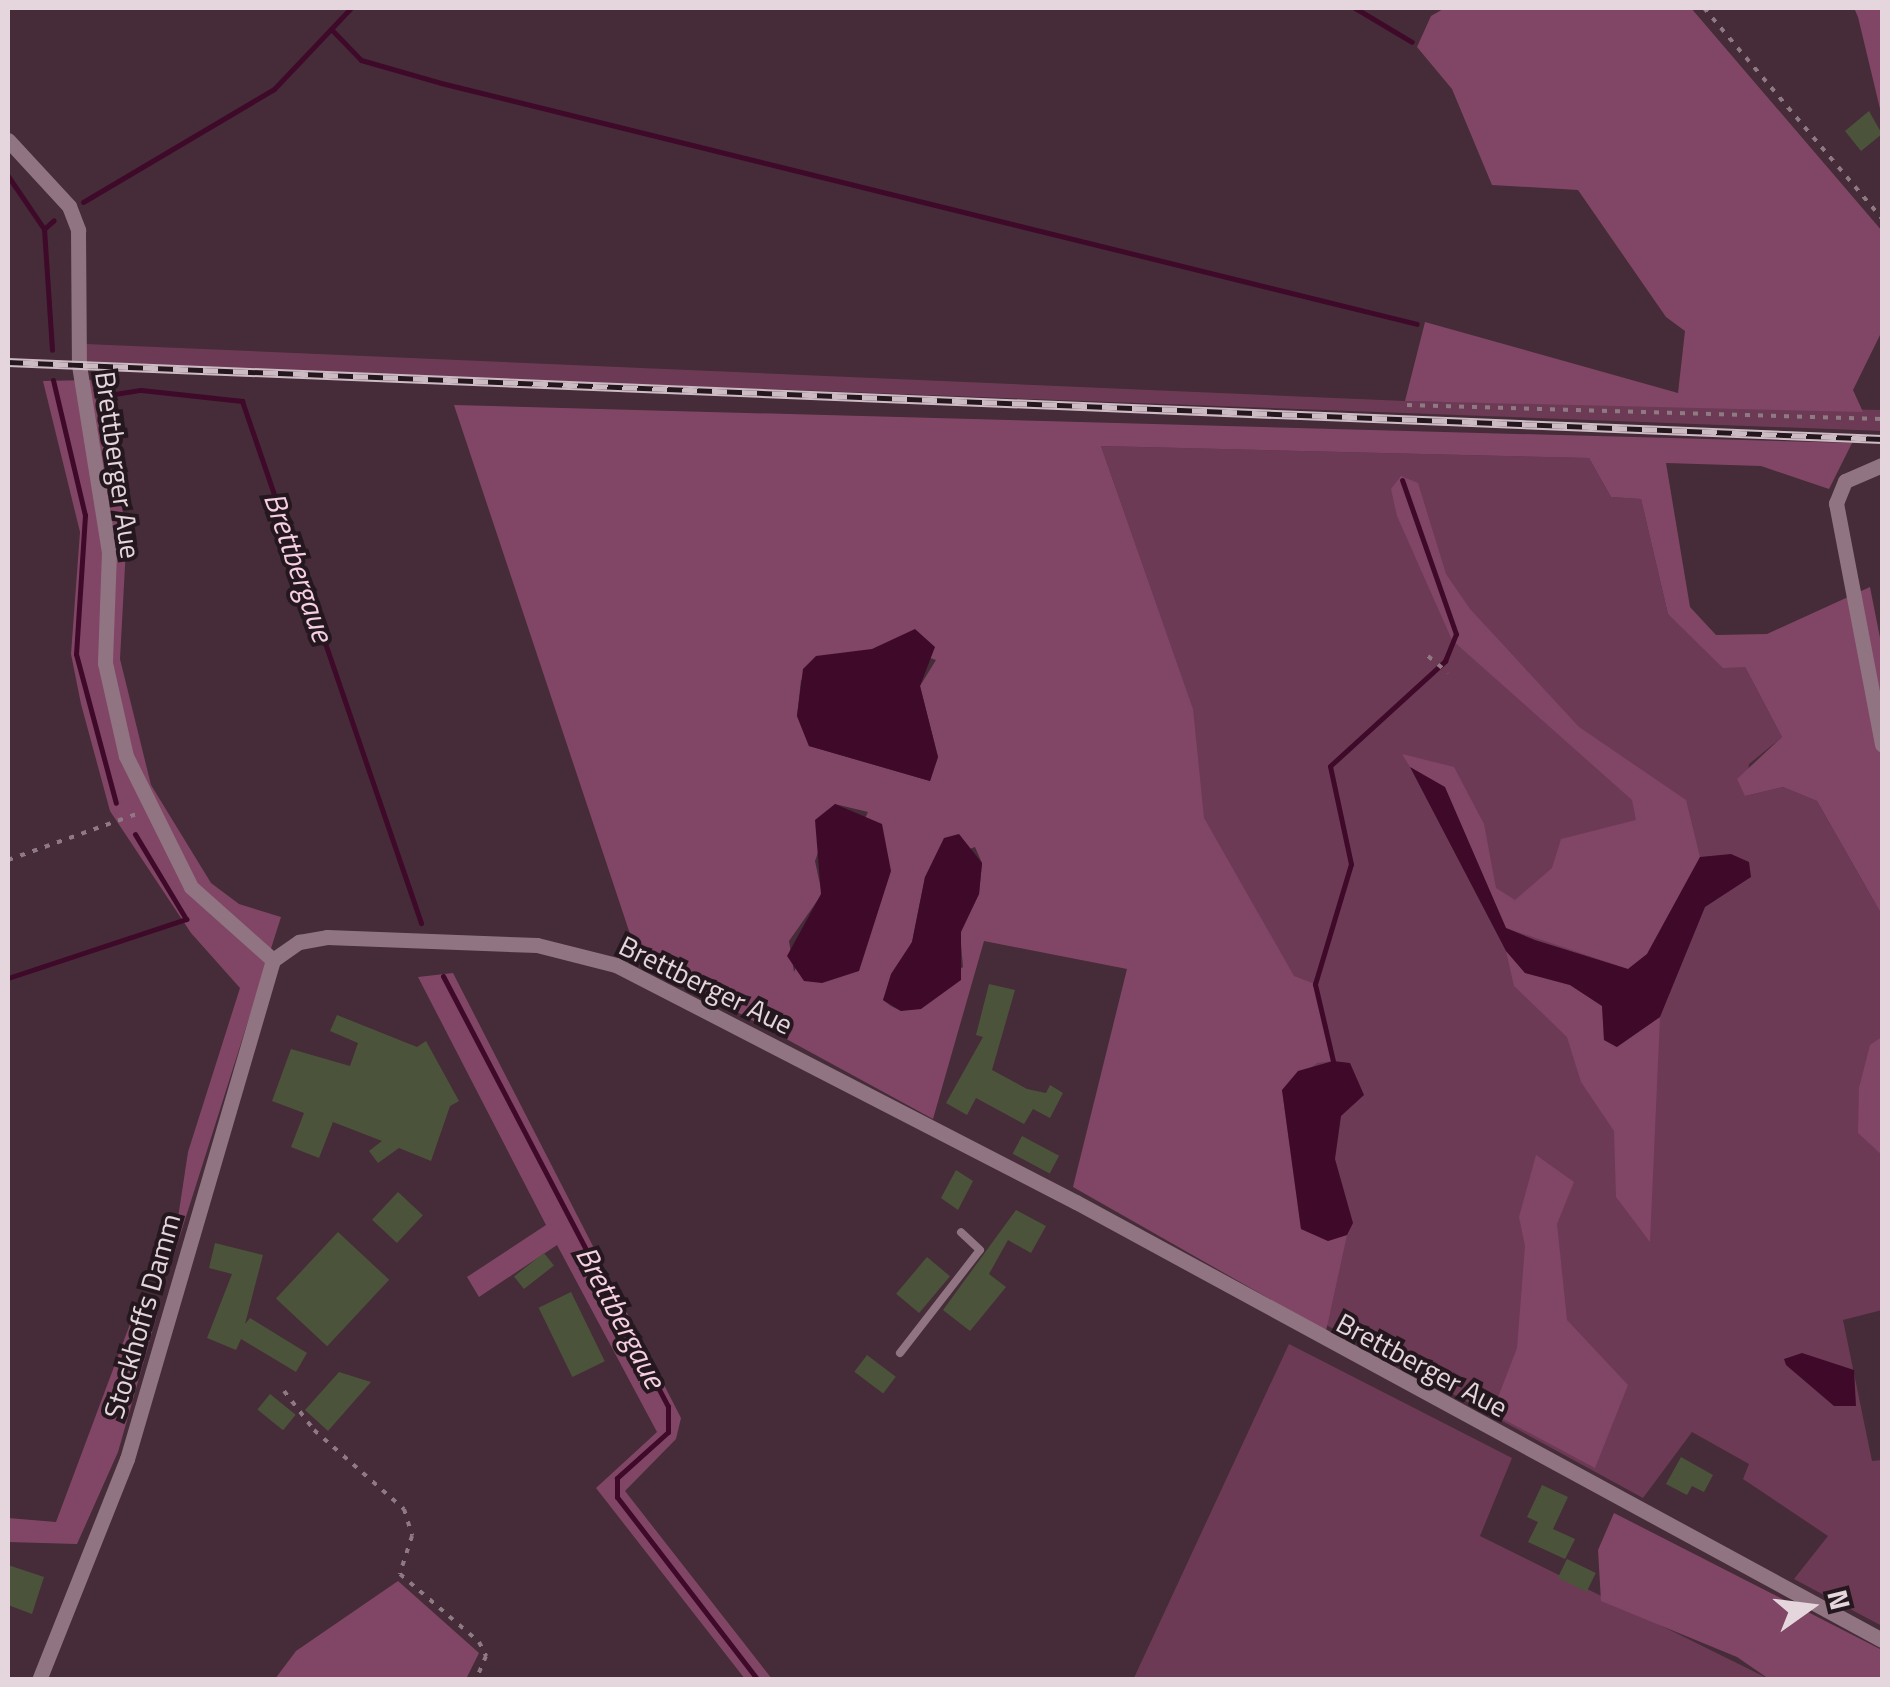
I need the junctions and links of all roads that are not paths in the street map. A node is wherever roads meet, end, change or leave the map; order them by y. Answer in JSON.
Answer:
{"nodes":[{"id":1,"x":8,"y":140,"type":"edge"},
{"id":2,"x":1882,"y":465,"type":"edge"},
{"id":3,"x":1882,"y":745,"type":"edge"},
{"id":4,"x":273,"y":960,"type":"junction"},
{"id":5,"x":961,"y":1232,"type":"dead end"},
{"id":6,"x":900,"y":1353,"type":"dead end"},
{"id":7,"x":1882,"y":1640,"type":"edge"},
{"id":8,"x":39,"y":1680,"type":"edge"}],
"edges":[{"from":1,"to":4,"type":"street","name":"Brettberger Aue"},
{"from":2,"to":3,"type":"street"},
{"from":4,"to":7,"type":"street","name":"Brettberger Aue"},
{"from":4,"to":8,"type":"street","name":"Stockhoffs Damm"},
{"from":5,"to":6,"type":"lane"}]}
